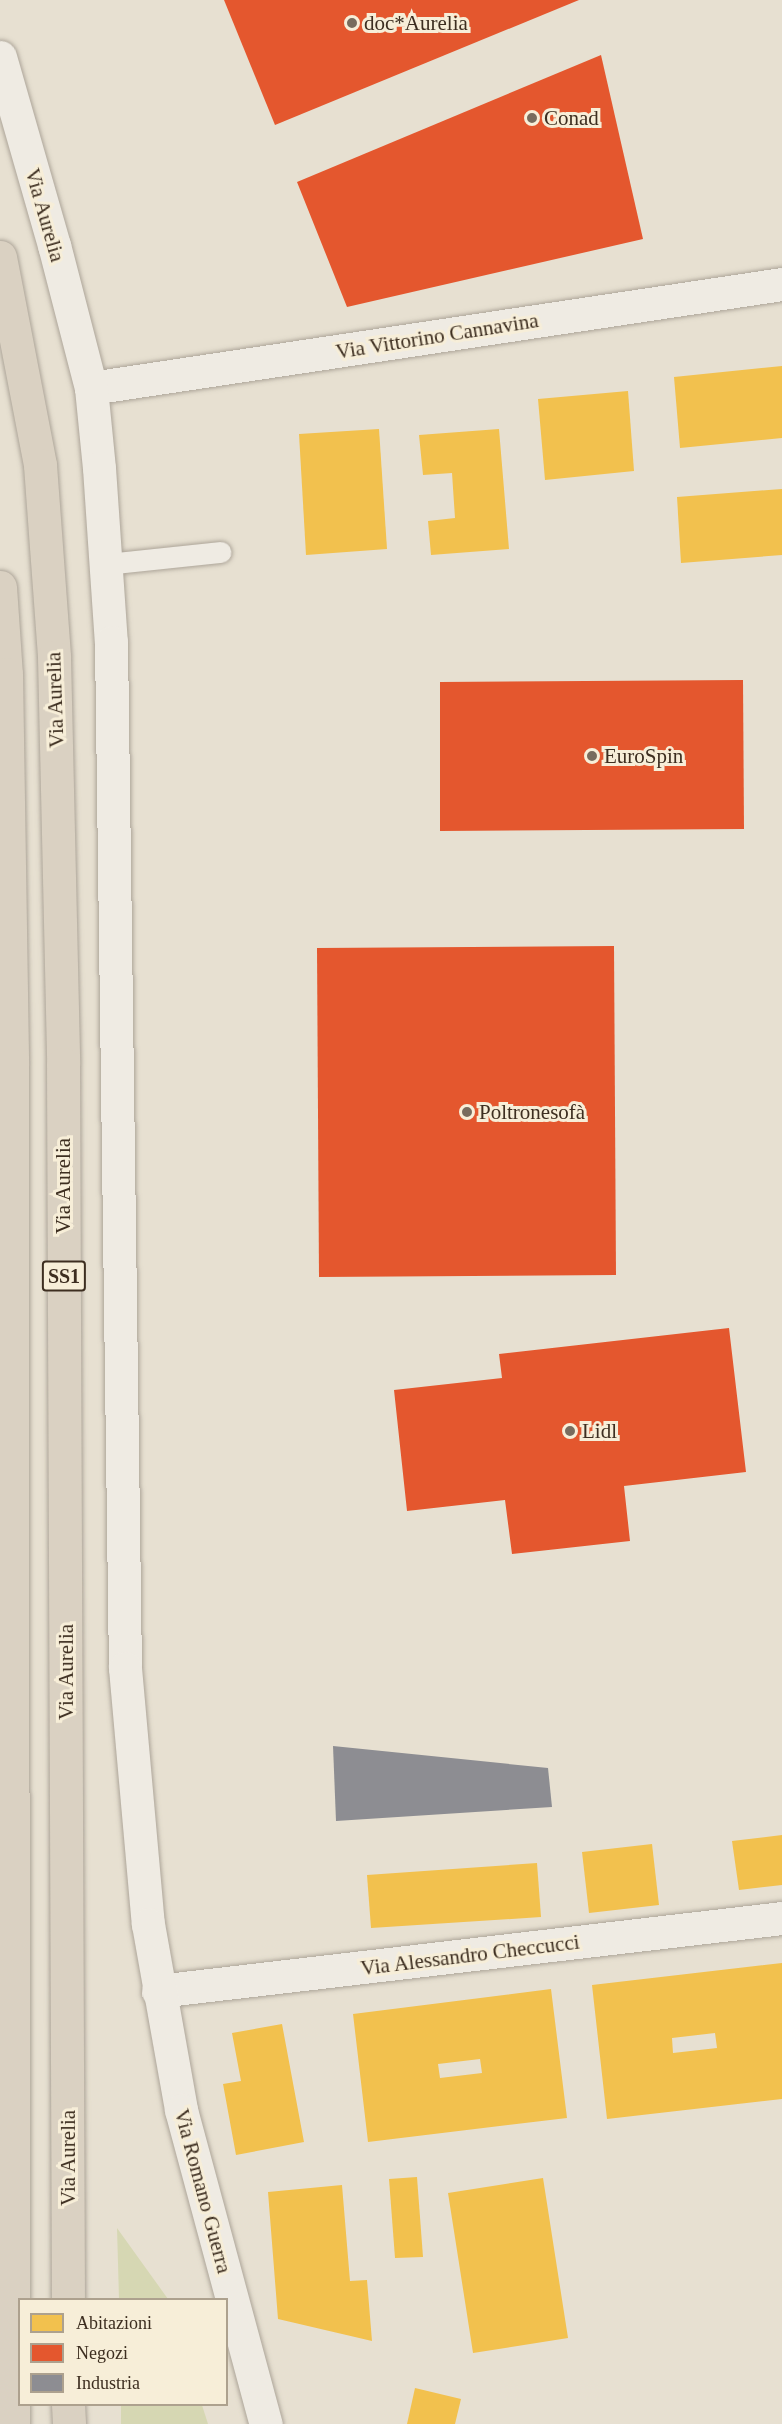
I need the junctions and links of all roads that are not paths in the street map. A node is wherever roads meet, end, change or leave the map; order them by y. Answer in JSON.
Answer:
{"nodes":[{"id":1,"x":0,"y":57,"type":"edge"},
{"id":2,"x":0,"y":257,"type":"edge"},
{"id":3,"x":782,"y":284,"type":"edge"},
{"id":4,"x":92,"y":388,"type":"junction"},
{"id":5,"x":220,"y":552,"type":"dead end"},
{"id":6,"x":106,"y":564,"type":"junction"},
{"id":7,"x":0,"y":587,"type":"edge"},
{"id":8,"x":782,"y":1918,"type":"edge"},
{"id":9,"x":158,"y":1991,"type":"junction"},
{"id":10,"x":68,"y":2298,"type":"edge"},
{"id":11,"x":69,"y":2406,"type":"edge"},
{"id":12,"x":13,"y":2424,"type":"edge"},
{"id":13,"x":69,"y":2424,"type":"edge"},
{"id":14,"x":266,"y":2424,"type":"edge"}],
"edges":[{"from":1,"to":4,"type":"street","name":"Via Aurelia"},
{"from":2,"to":10,"type":"highway","name":"Via Aurelia","number":"SS1"},
{"from":3,"to":4,"type":"street","name":"Via Vittorino Cannavina"},
{"from":4,"to":6,"type":"street","name":"Via Aurelia"},
{"from":5,"to":6,"type":"lane"},
{"from":6,"to":9,"type":"street","name":"Via Aurelia"},
{"from":7,"to":12,"type":"highway","number":"SS1"},
{"from":8,"to":9,"type":"street","name":"Via Alessandro Checcucci"},
{"from":9,"to":14,"type":"street","name":"Via Romano Guerra"},
{"from":11,"to":13,"type":"highway"}]}
